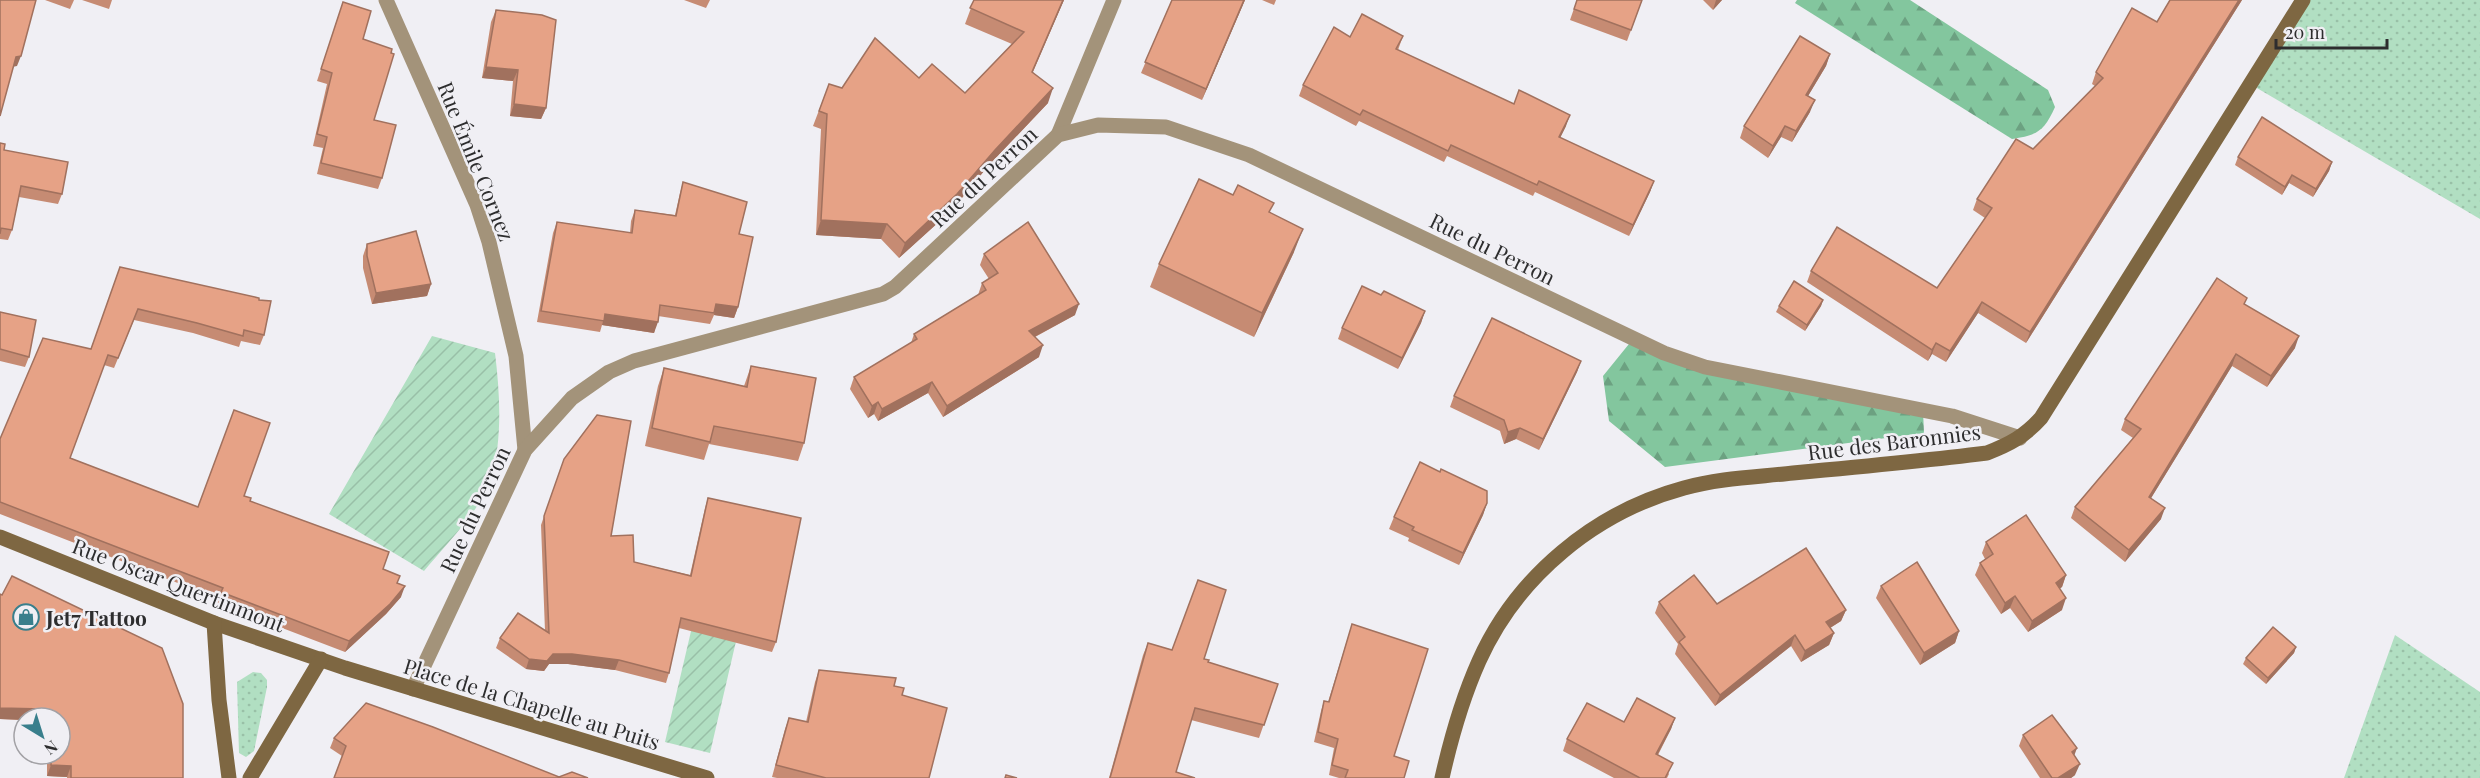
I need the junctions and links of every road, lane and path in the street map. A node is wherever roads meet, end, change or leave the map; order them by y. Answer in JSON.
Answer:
{"nodes":[{"id":1,"x":386,"y":0,"type":"edge"},
{"id":2,"x":1114,"y":0,"type":"edge"},
{"id":3,"x":2303,"y":0,"type":"edge"},
{"id":4,"x":1058,"y":135,"type":"junction"},
{"id":5,"x":2020,"y":438,"type":"junction"},
{"id":6,"x":525,"y":450,"type":"junction"},
{"id":7,"x":0,"y":537,"type":"edge"},
{"id":8,"x":214,"y":623,"type":"junction"},
{"id":9,"x":321,"y":659,"type":"junction"},
{"id":10,"x":345,"y":668,"type":"joint"},
{"id":11,"x":413,"y":689,"type":"junction"},
{"id":12,"x":229,"y":778,"type":"edge"},
{"id":13,"x":250,"y":778,"type":"edge"},
{"id":14,"x":707,"y":778,"type":"edge"},
{"id":15,"x":1442,"y":778,"type":"edge"}],
"edges":[{"from":1,"to":6,"type":"street","name":"Rue Émile Cornez"},
{"from":2,"to":4,"type":"street"},
{"from":3,"to":5,"type":"street","name":"Rue des Baronnies"},
{"from":4,"to":5,"type":"street","name":"Rue du Perron"},
{"from":4,"to":6,"type":"street","name":"Rue du Perron"},
{"from":5,"to":15,"type":"street","name":"Rue des Baronnies"},
{"from":6,"to":11,"type":"street","name":"Rue du Perron"},
{"from":7,"to":8,"type":"street","name":"Rue Oscar Quertinmont"},
{"from":8,"to":9,"type":"street","name":"Rue Oscar Quertinmont"},
{"from":8,"to":12,"type":"street"},
{"from":9,"to":10,"type":"street","name":"Rue Oscar Quertinmont"},
{"from":9,"to":13,"type":"street"},
{"from":10,"to":11,"type":"street","name":"Place de la Chapelle au Puits"},
{"from":11,"to":14,"type":"street","name":"Place de la Chapelle au Puits"}]}
